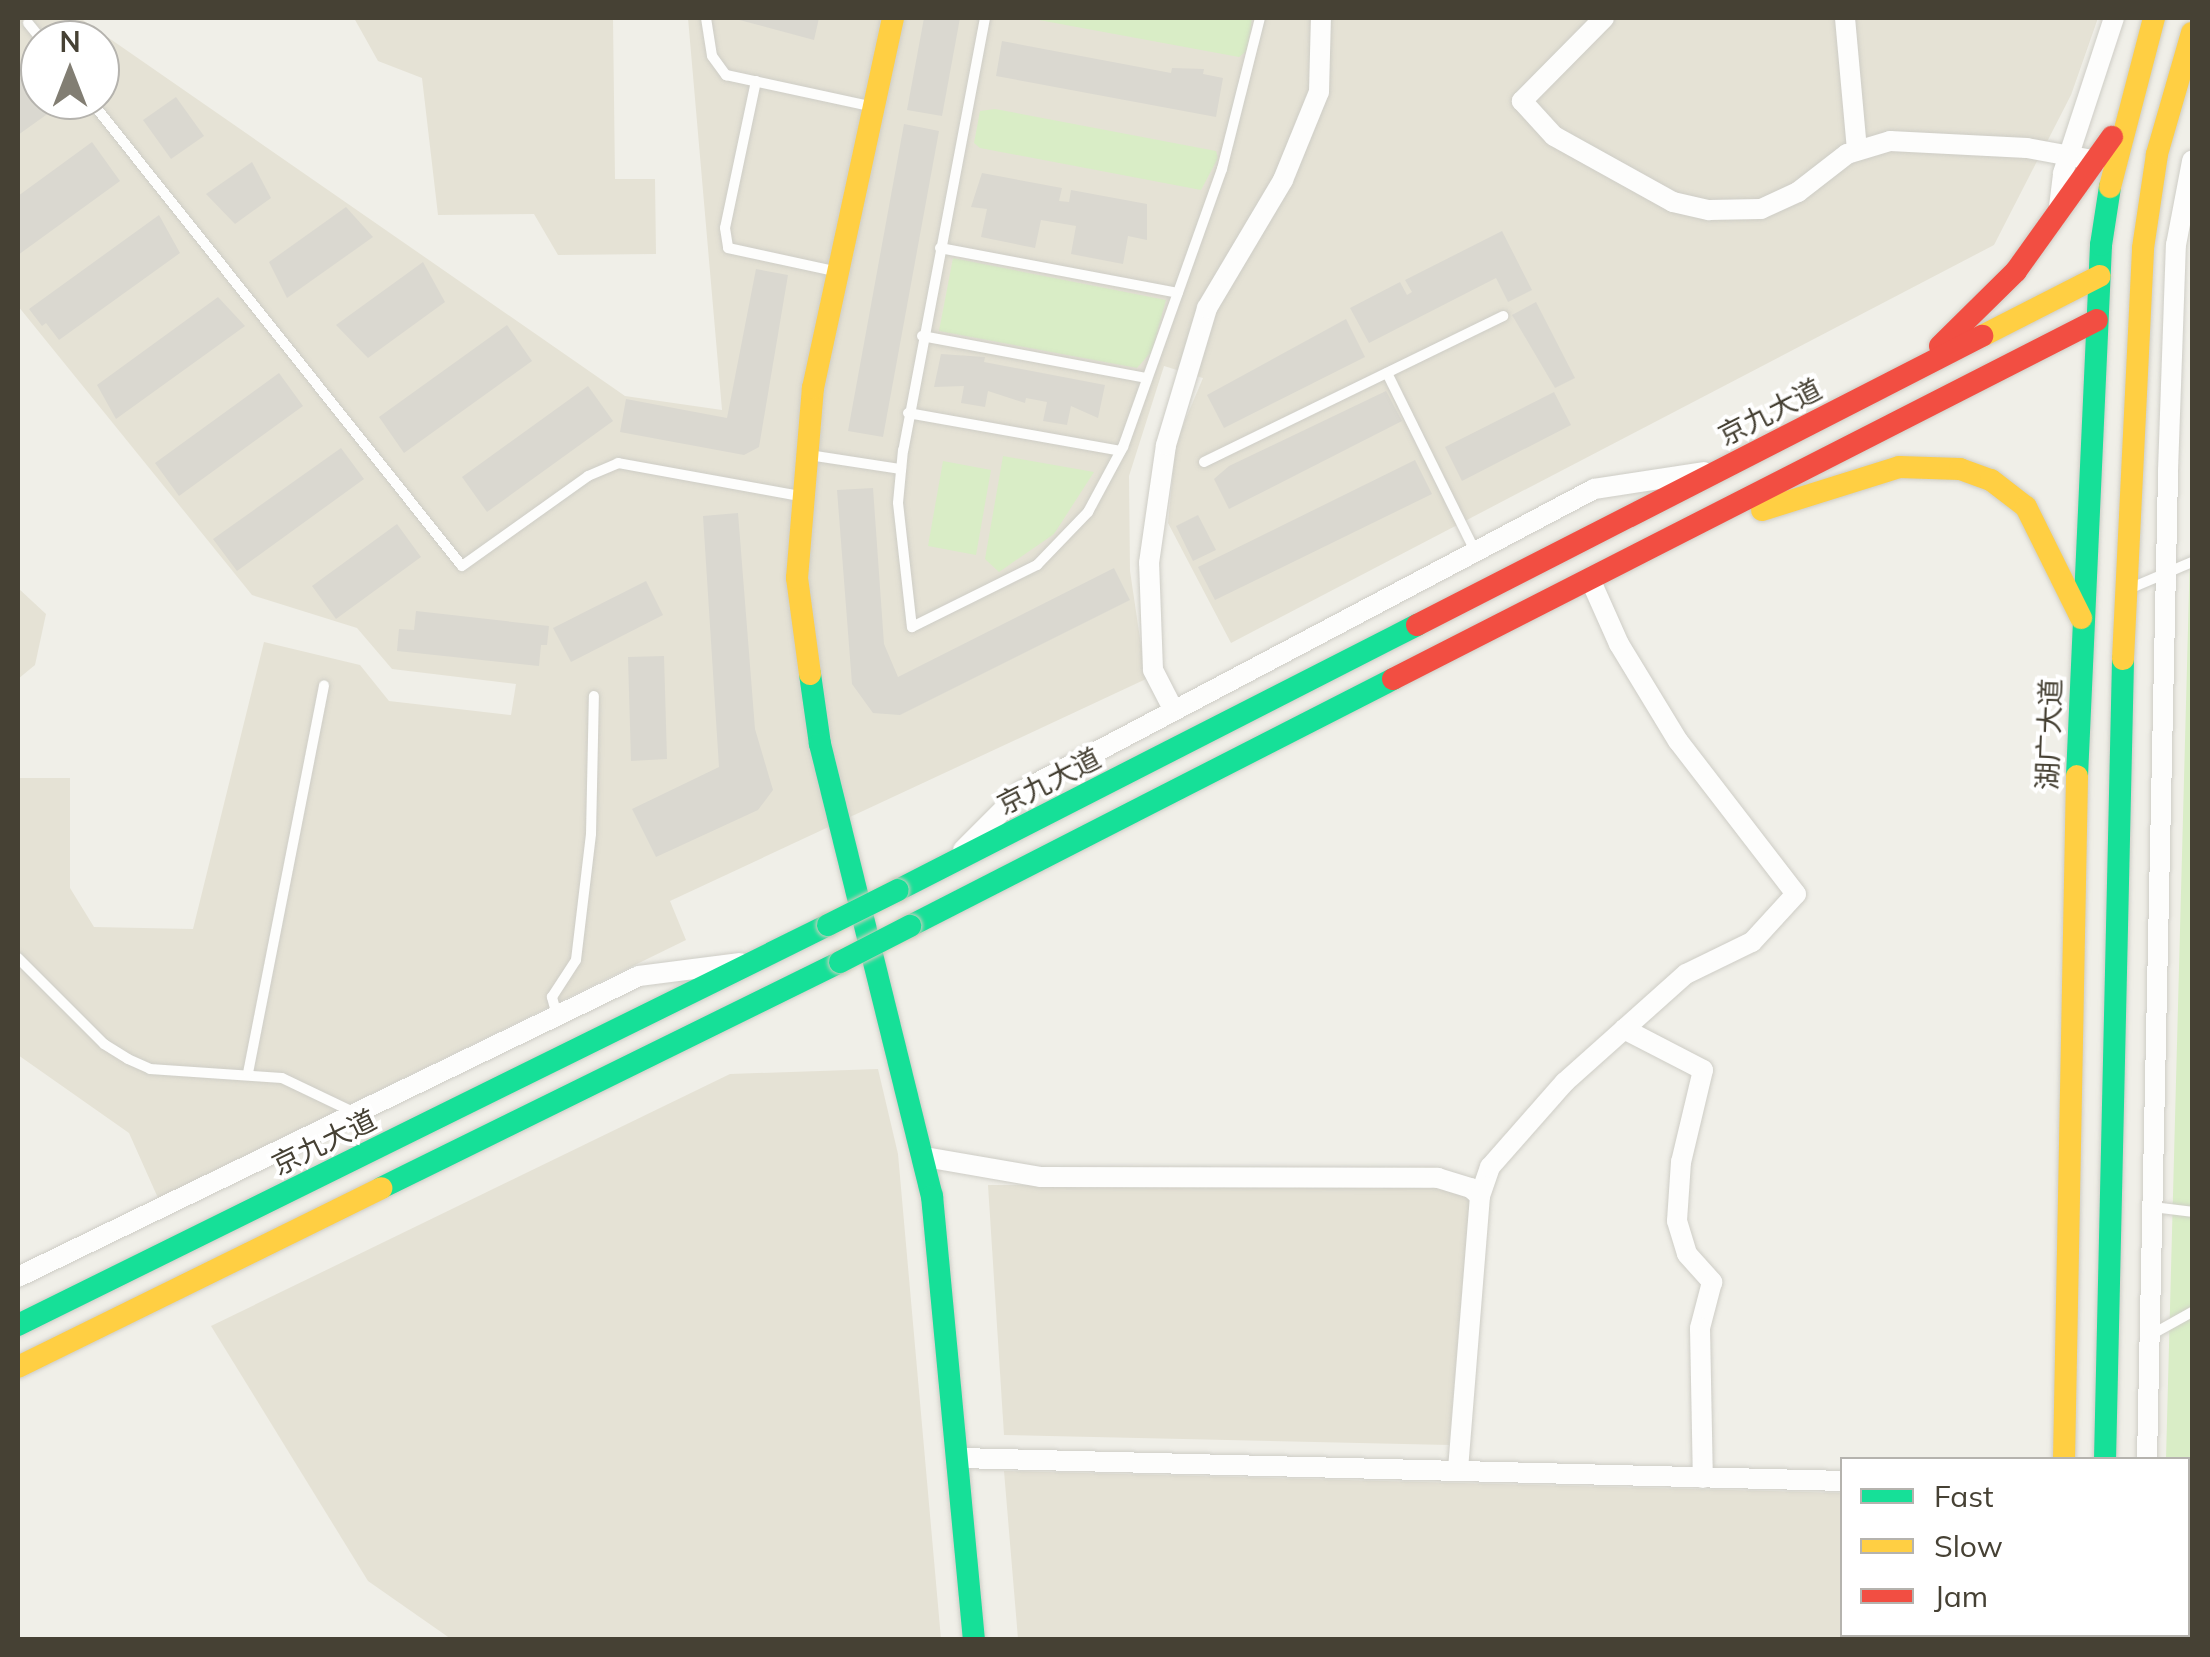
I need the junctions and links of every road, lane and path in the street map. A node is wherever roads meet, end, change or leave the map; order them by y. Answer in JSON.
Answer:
{"nodes":[{"id":1,"x":706,"y":18,"type":"edge"},
{"id":2,"x":893,"y":18,"type":"edge"},
{"id":3,"x":985,"y":18,"type":"edge"},
{"id":4,"x":1260,"y":18,"type":"edge"},
{"id":5,"x":1321,"y":18,"type":"edge"},
{"id":6,"x":1604,"y":18,"type":"edge"},
{"id":7,"x":1845,"y":18,"type":"edge"},
{"id":8,"x":2114,"y":18,"type":"edge"},
{"id":9,"x":2154,"y":18,"type":"edge"},
{"id":10,"x":2192,"y":33,"type":"edge"},
{"id":11,"x":756,"y":82,"type":"junction"},
{"id":12,"x":874,"y":107,"type":"junction"},
{"id":13,"x":2123,"y":118,"type":"junction"},
{"id":14,"x":106,"y":120,"type":"edge"},
{"id":15,"x":1857,"y":150,"type":"junction"},
{"id":16,"x":2069,"y":156,"type":"junction"},
{"id":17,"x":2097,"y":161,"type":"junction"},
{"id":18,"x":2192,"y":161,"type":"edge"},
{"id":19,"x":2058,"y":217,"type":"junction"},
{"id":20,"x":940,"y":248,"type":"junction"},
{"id":21,"x":838,"y":272,"type":"junction"},
{"id":22,"x":2100,"y":276,"type":"junction"},
{"id":23,"x":1178,"y":293,"type":"junction"},
{"id":24,"x":1502,"y":316,"type":"dead end"},
{"id":25,"x":2098,"y":320,"type":"junction"},
{"id":26,"x":922,"y":336,"type":"junction"},
{"id":27,"x":1387,"y":373,"type":"junction"},
{"id":28,"x":1148,"y":378,"type":"junction"},
{"id":29,"x":1899,"y":379,"type":"junction"},
{"id":30,"x":908,"y":412,"type":"junction"},
{"id":31,"x":1121,"y":451,"type":"junction"},
{"id":32,"x":804,"y":454,"type":"junction"},
{"id":33,"x":1204,"y":462,"type":"dead end"},
{"id":34,"x":901,"y":468,"type":"junction"},
{"id":35,"x":1725,"y":468,"type":"junction"},
{"id":36,"x":800,"y":496,"type":"junction"},
{"id":37,"x":1475,"y":551,"type":"junction"},
{"id":38,"x":1648,"y":552,"type":"junction"},
{"id":39,"x":2192,"y":562,"type":"edge"},
{"id":40,"x":2165,"y":574,"type":"junction"},
{"id":41,"x":1590,"y":581,"type":"junction"},
{"id":42,"x":2126,"y":590,"type":"junction"},
{"id":43,"x":2083,"y":624,"type":"junction"},
{"id":44,"x":324,"y":685,"type":"dead end"},
{"id":45,"x":594,"y":696,"type":"dead end"},
{"id":46,"x":1172,"y":708,"type":"junction"},
{"id":47,"x":949,"y":864,"type":"junction"},
{"id":48,"x":18,"y":958,"type":"edge"},
{"id":49,"x":757,"y":961,"type":"junction"},
{"id":50,"x":557,"y":1015,"type":"junction"},
{"id":51,"x":1624,"y":1029,"type":"junction"},
{"id":52,"x":248,"y":1073,"type":"junction"},
{"id":53,"x":352,"y":1112,"type":"junction"},
{"id":54,"x":925,"y":1158,"type":"junction"},
{"id":55,"x":1480,"y":1196,"type":"junction"},
{"id":56,"x":2152,"y":1206,"type":"junction"},
{"id":57,"x":2192,"y":1212,"type":"edge"},
{"id":58,"x":18,"y":1277,"type":"edge"},
{"id":59,"x":2192,"y":1312,"type":"edge"},
{"id":60,"x":18,"y":1325,"type":"edge"},
{"id":61,"x":2149,"y":1336,"type":"junction"},
{"id":62,"x":18,"y":1368,"type":"edge"},
{"id":63,"x":2064,"y":1457,"type":"edge"},
{"id":64,"x":2106,"y":1457,"type":"edge"},
{"id":65,"x":2146,"y":1457,"type":"edge"},
{"id":66,"x":960,"y":1458,"type":"junction"},
{"id":67,"x":1458,"y":1471,"type":"junction"},
{"id":68,"x":1703,"y":1478,"type":"junction"},
{"id":69,"x":1840,"y":1481,"type":"edge"},
{"id":70,"x":974,"y":1640,"type":"edge"}],
"edges":[{"from":1,"to":11,"type":"lane"},
{"from":2,"to":12,"type":"street"},
{"from":3,"to":20,"type":"lane"},
{"from":4,"to":23,"type":"lane"},
{"from":5,"to":46,"type":"street"},
{"from":6,"to":15,"type":"street"},
{"from":7,"to":15,"type":"street"},
{"from":8,"to":16,"type":"street"},
{"from":9,"to":13,"type":"street","name":"湖广大道"},
{"from":10,"to":42,"type":"street"},
{"from":11,"to":12,"type":"lane"},
{"from":11,"to":21,"type":"lane"},
{"from":12,"to":21,"type":"street"},
{"from":13,"to":17,"type":"street"},
{"from":13,"to":22,"type":"street","name":"湖广大道"},
{"from":14,"to":36,"type":"lane"},
{"from":15,"to":16,"type":"street"},
{"from":16,"to":17,"type":"street"},
{"from":16,"to":19,"type":"street"},
{"from":17,"to":19,"type":"street"},
{"from":18,"to":40,"type":"street"},
{"from":19,"to":29,"type":"street"},
{"from":20,"to":23,"type":"lane"},
{"from":20,"to":26,"type":"lane"},
{"from":21,"to":32,"type":"street"},
{"from":22,"to":25,"type":"street","name":"湖广大道"},
{"from":22,"to":29,"type":"street","name":"京九大道"},
{"from":23,"to":28,"type":"lane"},
{"from":24,"to":27,"type":"lane"},
{"from":25,"to":38,"type":"street"},
{"from":25,"to":43,"type":"street","name":"湖广大道"},
{"from":26,"to":28,"type":"lane"},
{"from":26,"to":30,"type":"lane"},
{"from":27,"to":33,"type":"lane"},
{"from":27,"to":37,"type":"lane"},
{"from":28,"to":31,"type":"lane"},
{"from":29,"to":35,"type":"street","name":"京九大道"},
{"from":30,"to":31,"type":"lane"},
{"from":30,"to":34,"type":"lane"},
{"from":31,"to":34,"type":"lane"},
{"from":32,"to":34,"type":"lane"},
{"from":32,"to":36,"type":"street"},
{"from":35,"to":37,"type":"street"},
{"from":35,"to":47,"type":"street","name":"京九大道"},
{"from":36,"to":54,"type":"street"},
{"from":37,"to":46,"type":"street"},
{"from":38,"to":41,"type":"street"},
{"from":38,"to":43,"type":"street"},
{"from":39,"to":40,"type":"lane"},
{"from":40,"to":42,"type":"lane"},
{"from":40,"to":56,"type":"street"},
{"from":41,"to":51,"type":"street"},
{"from":41,"to":62,"type":"street","bridge":true},
{"from":42,"to":64,"type":"street"},
{"from":43,"to":63,"type":"street","name":"湖广大道"},
{"from":44,"to":52,"type":"lane"},
{"from":45,"to":50,"type":"lane"},
{"from":46,"to":47,"type":"street"},
{"from":47,"to":49,"type":"street","name":"京九大道","bridge":true},
{"from":48,"to":52,"type":"lane"},
{"from":49,"to":50,"type":"street"},
{"from":49,"to":60,"type":"street","name":"京九大道"},
{"from":50,"to":53,"type":"street"},
{"from":51,"to":55,"type":"street"},
{"from":51,"to":68,"type":"street"},
{"from":52,"to":53,"type":"lane"},
{"from":53,"to":58,"type":"street"},
{"from":54,"to":55,"type":"street"},
{"from":54,"to":66,"type":"street"},
{"from":55,"to":67,"type":"street"},
{"from":56,"to":57,"type":"lane"},
{"from":56,"to":61,"type":"street"},
{"from":59,"to":61,"type":"lane"},
{"from":61,"to":65,"type":"street"},
{"from":66,"to":67,"type":"street"},
{"from":66,"to":70,"type":"street"},
{"from":67,"to":68,"type":"street"},
{"from":68,"to":69,"type":"street"}]}
